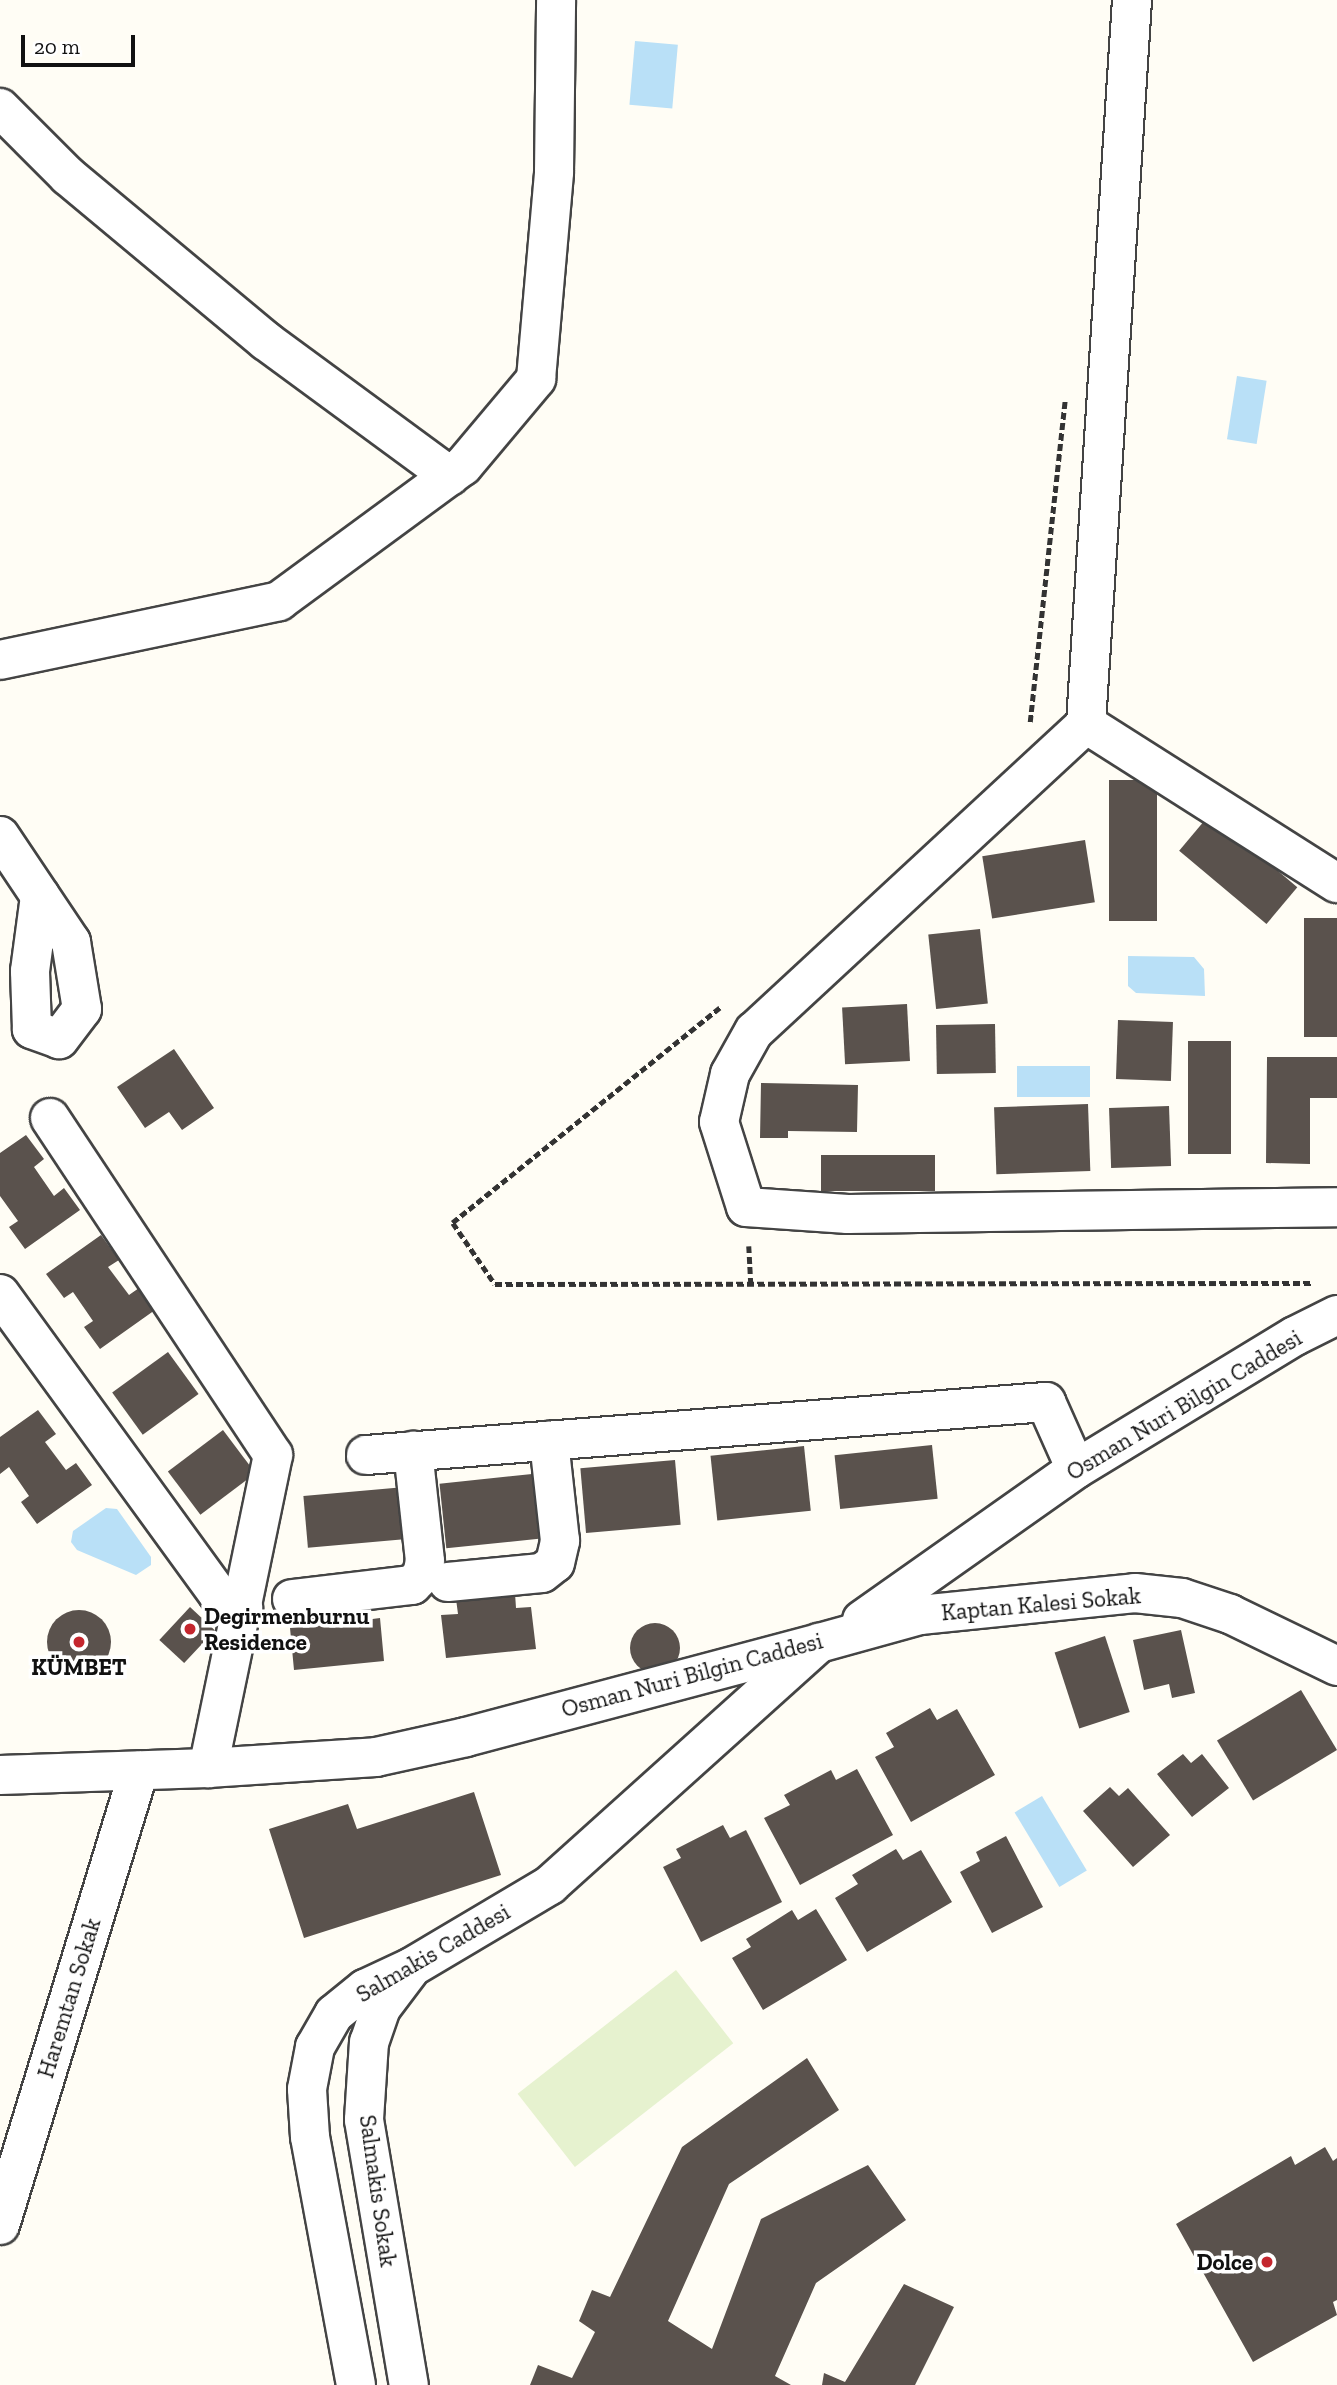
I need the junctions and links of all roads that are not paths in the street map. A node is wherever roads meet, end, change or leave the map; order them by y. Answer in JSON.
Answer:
{"nodes":[{"id":1,"x":556,"y":0,"type":"edge"},
{"id":2,"x":1132,"y":0,"type":"edge"},
{"id":3,"x":0,"y":108,"type":"edge"},
{"id":4,"x":450,"y":476,"type":"junction"},
{"id":5,"x":0,"y":660,"type":"edge"},
{"id":6,"x":1086,"y":724,"type":"junction"},
{"id":7,"x":0,"y":836,"type":"edge"},
{"id":8,"x":1337,"y":883,"type":"edge"},
{"id":9,"x":40,"y":896,"type":"dead end"},
{"id":10,"x":50,"y":1118,"type":"dead end"},
{"id":11,"x":1337,"y":1207,"type":"edge"},
{"id":12,"x":0,"y":1294,"type":"edge"},
{"id":13,"x":1337,"y":1315,"type":"edge"},
{"id":14,"x":549,"y":1441,"type":"junction"},
{"id":15,"x":413,"y":1451,"type":"junction"},
{"id":16,"x":366,"y":1455,"type":"dead end"},
{"id":17,"x":1076,"y":1469,"type":"junction"},
{"id":18,"x":448,"y":1583,"type":"dead end"},
{"id":19,"x":292,"y":1599,"type":"dead end"},
{"id":20,"x":243,"y":1608,"type":"junction"},
{"id":21,"x":819,"y":1643,"type":"junction"},
{"id":22,"x":1337,"y":1666,"type":"edge"},
{"id":23,"x":208,"y":1768,"type":"junction"},
{"id":24,"x":139,"y":1771,"type":"junction"},
{"id":25,"x":0,"y":1775,"type":"edge"},
{"id":26,"x":412,"y":1967,"type":"junction"},
{"id":27,"x":0,"y":2225,"type":"edge"},
{"id":28,"x":356,"y":2385,"type":"edge"},
{"id":29,"x":409,"y":2385,"type":"edge"}],
"edges":[{"from":1,"to":4,"type":"street"},
{"from":2,"to":6,"type":"street"},
{"from":3,"to":4,"type":"street"},
{"from":4,"to":5,"type":"street"},
{"from":6,"to":8,"type":"street"},
{"from":6,"to":11,"type":"street"},
{"from":7,"to":9,"type":"street"},
{"from":10,"to":20,"type":"street"},
{"from":12,"to":20,"type":"street"},
{"from":13,"to":17,"type":"street","name":"Osman Nuri Bilgin Caddesi"},
{"from":14,"to":15,"type":"street"},
{"from":14,"to":17,"type":"street"},
{"from":14,"to":18,"type":"street"},
{"from":15,"to":16,"type":"street"},
{"from":15,"to":19,"type":"street"},
{"from":17,"to":21,"type":"street","name":"Osman Nuri Bilgin Caddesi"},
{"from":20,"to":23,"type":"street"},
{"from":21,"to":22,"type":"street","name":"Kaptan Kalesi Sokak"},
{"from":21,"to":23,"type":"street","name":"Osman Nuri Bilgin Caddesi"},
{"from":21,"to":26,"type":"street","name":"Salmakis Caddesi"},
{"from":23,"to":24,"type":"street","name":"Osman Nuri Bilgin Caddesi"},
{"from":24,"to":25,"type":"street","name":"Osman Nuri Bilgin Caddesi"},
{"from":24,"to":27,"type":"street","name":"Haremtan Sokak"},
{"from":26,"to":28,"type":"street","name":"Salmakis Caddesi"},
{"from":26,"to":29,"type":"street","name":"Salmakis Sokak"}]}
